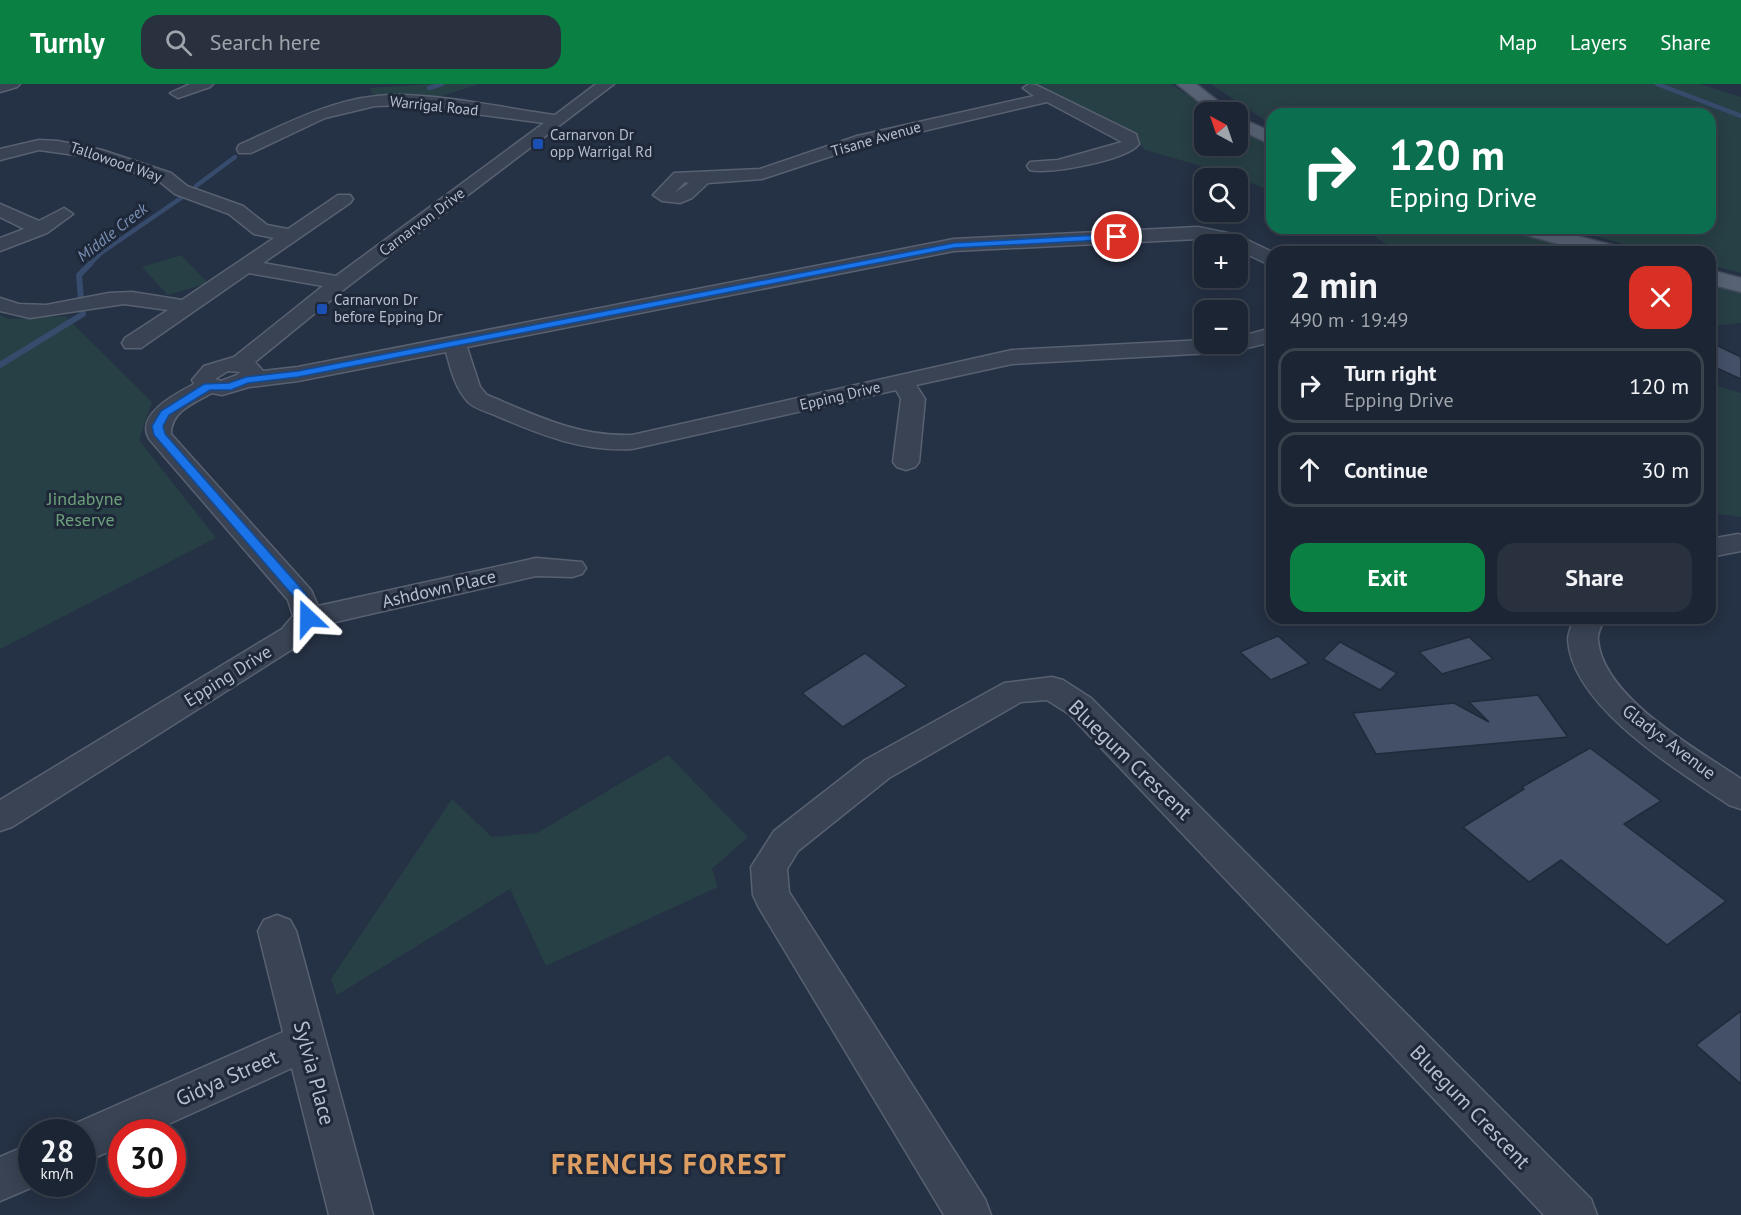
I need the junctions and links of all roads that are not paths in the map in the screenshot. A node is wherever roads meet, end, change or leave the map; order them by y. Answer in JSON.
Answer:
{"nodes":[{"id":1,"x":12,"y":84,"type":"edge"},
{"id":2,"x":205,"y":84,"type":"edge"},
{"id":3,"x":606,"y":84,"type":"edge"},
{"id":4,"x":1023,"y":84,"type":"edge"},
{"id":5,"x":1185,"y":84,"type":"edge"},
{"id":6,"x":356,"y":86,"type":"dead end"},
{"id":7,"x":0,"y":87,"type":"edge"},
{"id":8,"x":178,"y":93,"type":"dead end"},
{"id":9,"x":1048,"y":97,"type":"junction"},
{"id":10,"x":1209,"y":102,"type":"edge"},
{"id":11,"x":360,"y":103,"type":"junction"},
{"id":12,"x":559,"y":120,"type":"junction"},
{"id":13,"x":1248,"y":127,"type":"edge"},
{"id":14,"x":1266,"y":136,"type":"edge"},
{"id":15,"x":245,"y":149,"type":"dead end"},
{"id":16,"x":0,"y":155,"type":"edge"},
{"id":17,"x":1035,"y":166,"type":"dead end"},
{"id":18,"x":704,"y":177,"type":"dead end"},
{"id":19,"x":344,"y":199,"type":"dead end"},
{"id":20,"x":0,"y":210,"type":"edge"},
{"id":21,"x":63,"y":214,"type":"dead end"},
{"id":22,"x":40,"y":229,"type":"junction"},
{"id":23,"x":1544,"y":234,"type":"edge"},
{"id":24,"x":292,"y":235,"type":"junction"},
{"id":25,"x":0,"y":245,"type":"edge"},
{"id":26,"x":1590,"y":246,"type":"edge"},
{"id":27,"x":1266,"y":257,"type":"edge"},
{"id":28,"x":245,"y":266,"type":"junction"},
{"id":29,"x":1716,"y":278,"type":"edge"},
{"id":30,"x":340,"y":283,"type":"junction"},
{"id":31,"x":1739,"y":284,"type":"edge"},
{"id":32,"x":0,"y":304,"type":"edge"},
{"id":33,"x":184,"y":307,"type":"junction"},
{"id":34,"x":1266,"y":336,"type":"edge"},
{"id":35,"x":133,"y":343,"type":"dead end"},
{"id":36,"x":454,"y":343,"type":"junction"},
{"id":37,"x":243,"y":372,"type":"junction"},
{"id":38,"x":902,"y":382,"type":"junction"},
{"id":39,"x":906,"y":462,"type":"dead end"},
{"id":40,"x":1738,"y":543,"type":"dead end"},
{"id":41,"x":1716,"y":547,"type":"edge"},
{"id":42,"x":572,"y":568,"type":"dead end"},
{"id":43,"x":308,"y":618,"type":"junction"},
{"id":44,"x":1588,"y":624,"type":"edge"},
{"id":45,"x":1741,"y":796,"type":"edge"},
{"id":46,"x":0,"y":817,"type":"edge"},
{"id":47,"x":277,"y":931,"type":"dead end"},
{"id":48,"x":306,"y":1042,"type":"junction"},
{"id":49,"x":96,"y":1136,"type":"edge"},
{"id":50,"x":18,"y":1171,"type":"edge"},
{"id":51,"x":0,"y":1179,"type":"edge"},
{"id":52,"x":351,"y":1215,"type":"edge"},
{"id":53,"x":969,"y":1215,"type":"edge"},
{"id":54,"x":1575,"y":1215,"type":"edge"}],
"edges":[{"from":1,"to":7,"type":"street"},
{"from":2,"to":8,"type":"street"},
{"from":3,"to":12,"type":"street","name":"Carnarvon Drive"},
{"from":4,"to":9,"type":"street"},
{"from":5,"to":10,"type":"main road"},
{"from":6,"to":11,"type":"street"},
{"from":9,"to":17,"type":"street"},
{"from":9,"to":18,"type":"street","name":"Tisane Avenue"},
{"from":11,"to":12,"type":"street","name":"Warrigal Road"},
{"from":11,"to":15,"type":"street","name":"Warrigal Road"},
{"from":12,"to":30,"type":"street","name":"Carnarvon Drive"},
{"from":13,"to":14,"type":"main road"},
{"from":16,"to":24,"type":"street","name":"Tallowood Way"},
{"from":19,"to":24,"type":"street"},
{"from":20,"to":22,"type":"street"},
{"from":21,"to":22,"type":"street"},
{"from":22,"to":25,"type":"street"},
{"from":23,"to":26,"type":"main road"},
{"from":24,"to":28,"type":"street"},
{"from":27,"to":36,"type":"street"},
{"from":28,"to":30,"type":"street"},
{"from":28,"to":33,"type":"street"},
{"from":29,"to":31,"type":"main road"},
{"from":30,"to":37,"type":"street","name":"Carnarvon Drive"},
{"from":32,"to":33,"type":"street"},
{"from":33,"to":35,"type":"street"},
{"from":34,"to":38,"type":"street","name":"Epping Drive"},
{"from":36,"to":37,"type":"street"},
{"from":36,"to":38,"type":"street","name":"Epping Drive"},
{"from":37,"to":43,"type":"street"},
{"from":38,"to":39,"type":"street"},
{"from":40,"to":41,"type":"street"},
{"from":42,"to":43,"type":"street","name":"Ashdown Place"},
{"from":43,"to":46,"type":"street","name":"Epping Drive"},
{"from":44,"to":45,"type":"street","name":"Gladys Avenue"},
{"from":47,"to":48,"type":"street","name":"Sylvia Place"},
{"from":48,"to":49,"type":"street","name":"Gidya Street"},
{"from":48,"to":52,"type":"street","name":"Sylvia Place"},
{"from":50,"to":51,"type":"street"},
{"from":53,"to":54,"type":"street","name":"Bluegum Crescent"}]}
